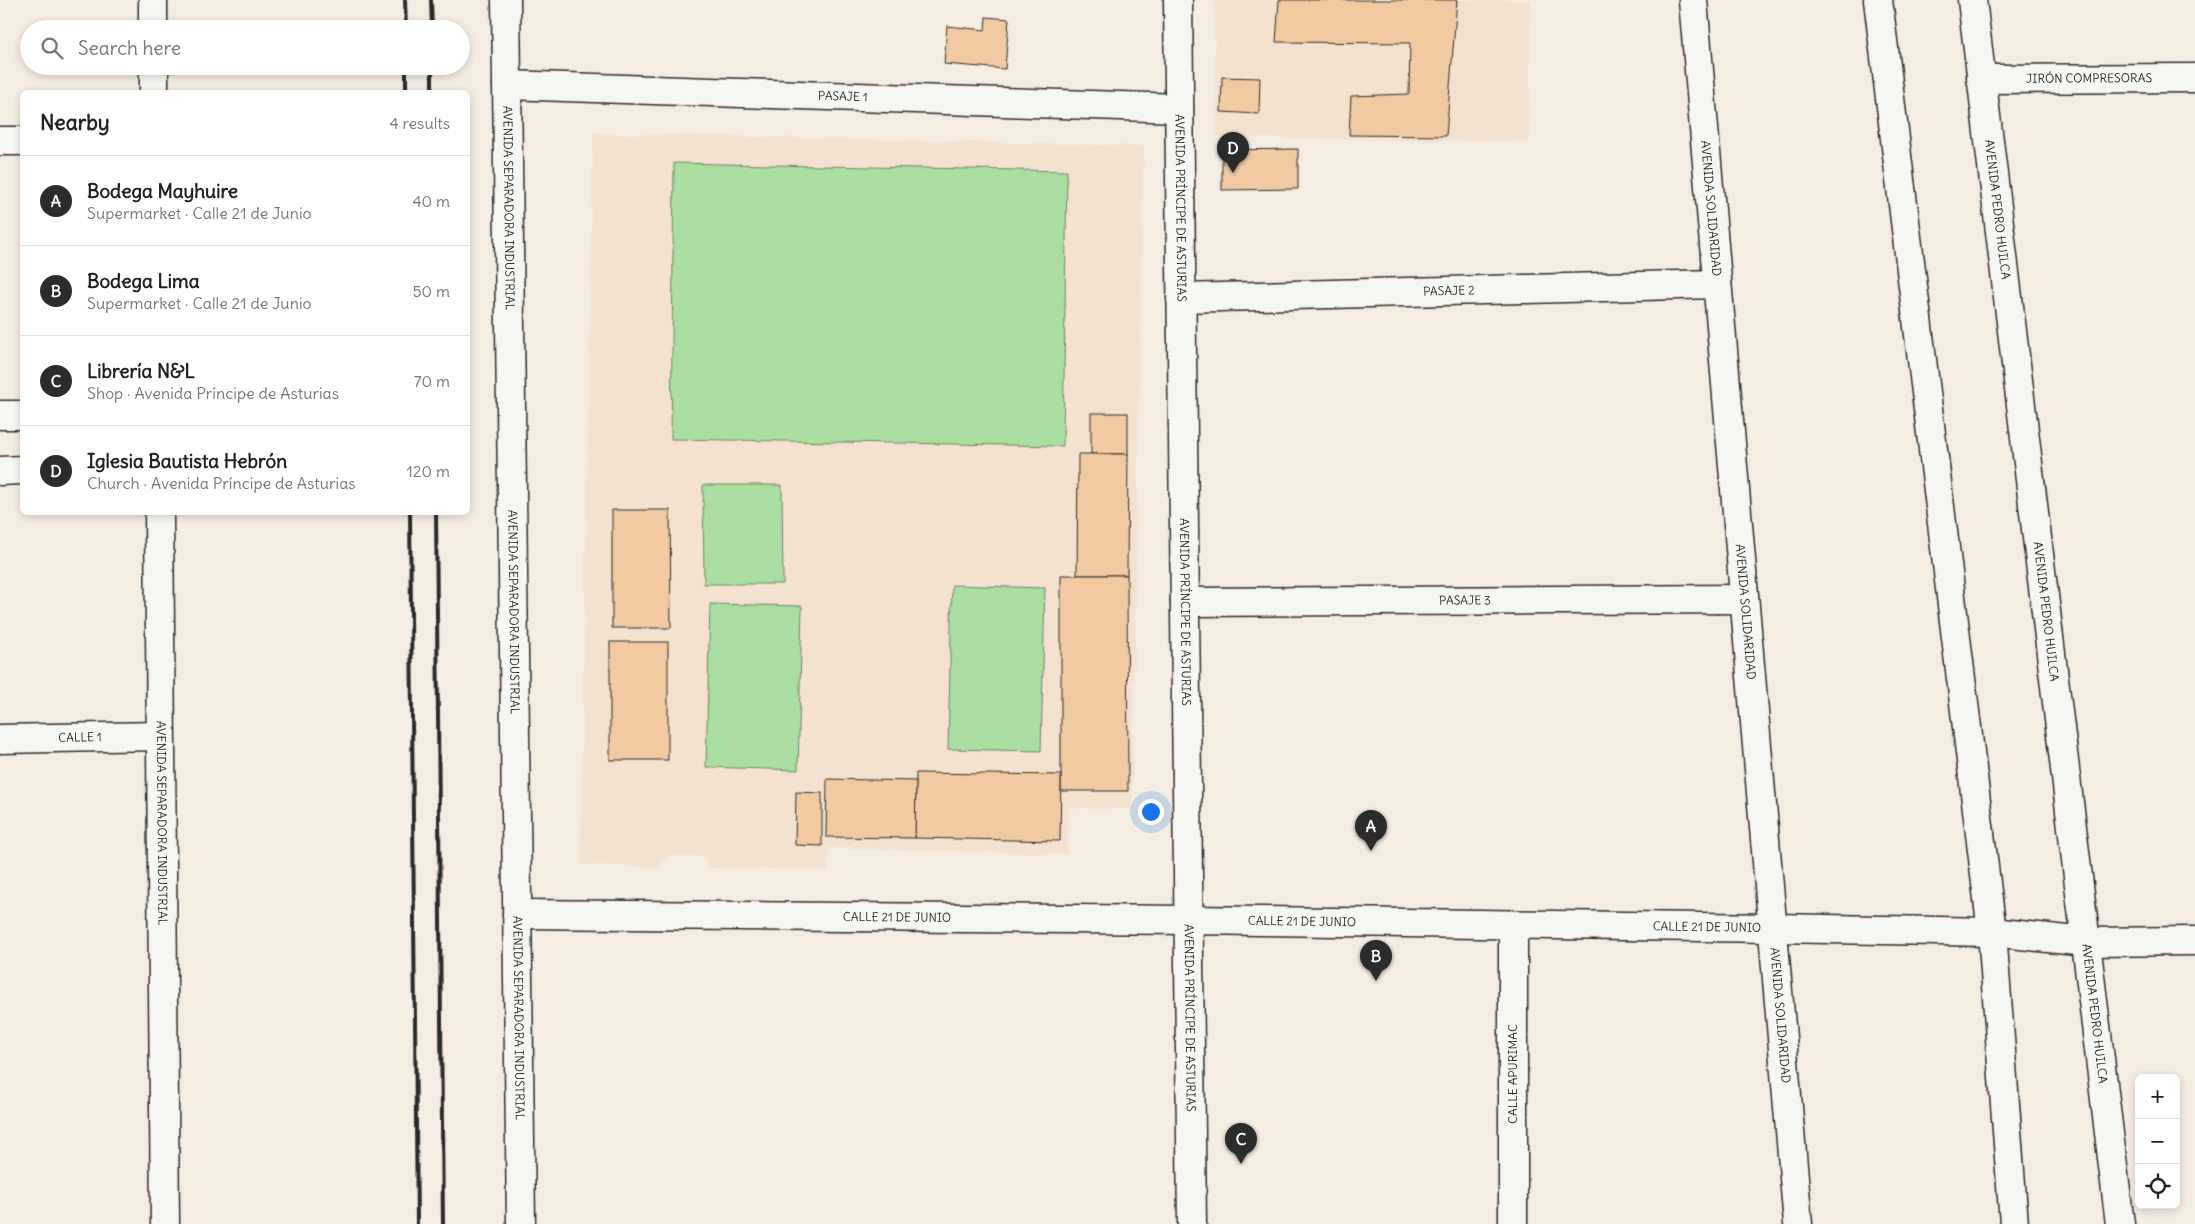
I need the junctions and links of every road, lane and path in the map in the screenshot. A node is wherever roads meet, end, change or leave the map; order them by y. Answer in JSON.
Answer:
{"nodes":[{"id":1,"x":153,"y":0,"type":"edge"},
{"id":2,"x":506,"y":0,"type":"edge"},
{"id":3,"x":1178,"y":0,"type":"edge"},
{"id":4,"x":1693,"y":0,"type":"edge"},
{"id":5,"x":1878,"y":0,"type":"edge"},
{"id":6,"x":1972,"y":0,"type":"edge"},
{"id":7,"x":153,"y":20,"type":"edge"},
{"id":8,"x":154,"y":75,"type":"edge"},
{"id":9,"x":2195,"y":78,"type":"edge"},
{"id":10,"x":1981,"y":79,"type":"junction"},
{"id":11,"x":507,"y":85,"type":"junction"},
{"id":12,"x":154,"y":90,"type":"edge"},
{"id":13,"x":1179,"y":108,"type":"junction"},
{"id":14,"x":0,"y":141,"type":"edge"},
{"id":15,"x":20,"y":141,"type":"edge"},
{"id":16,"x":1717,"y":284,"type":"junction"},
{"id":17,"x":1181,"y":298,"type":"junction"},
{"id":18,"x":0,"y":415,"type":"edge"},
{"id":19,"x":20,"y":415,"type":"edge"},
{"id":20,"x":20,"y":470,"type":"edge"},
{"id":21,"x":0,"y":471,"type":"edge"},
{"id":22,"x":159,"y":515,"type":"edge"},
{"id":23,"x":1744,"y":599,"type":"junction"},
{"id":24,"x":1185,"y":602,"type":"junction"},
{"id":25,"x":160,"y":736,"type":"junction"},
{"id":26,"x":0,"y":740,"type":"edge"},
{"id":27,"x":517,"y":914,"type":"junction"},
{"id":28,"x":1189,"y":920,"type":"junction"},
{"id":29,"x":1513,"y":925,"type":"junction"},
{"id":30,"x":1773,"y":928,"type":"junction"},
{"id":31,"x":1992,"y":932,"type":"junction"},
{"id":32,"x":2195,"y":941,"type":"edge"},
{"id":33,"x":2086,"y":942,"type":"junction"},
{"id":34,"x":165,"y":1224,"type":"edge"},
{"id":35,"x":521,"y":1224,"type":"edge"},
{"id":36,"x":1192,"y":1224,"type":"edge"},
{"id":37,"x":1513,"y":1224,"type":"edge"},
{"id":38,"x":1798,"y":1224,"type":"edge"},
{"id":39,"x":2014,"y":1224,"type":"edge"},
{"id":40,"x":2120,"y":1224,"type":"edge"}],
"edges":[{"from":1,"to":7,"type":"street"},
{"from":2,"to":11,"type":"street","name":"AVENIDA SEPARADORA INDUSTRIAL"},
{"from":3,"to":13,"type":"street","name":"AVENIDA PRÍNCIPE DE ASTURIAS"},
{"from":4,"to":16,"type":"street","name":"AVENIDA SOLIDARIDAD"},
{"from":5,"to":31,"type":"street"},
{"from":6,"to":10,"type":"street","name":"AVENIDA PEDRO HUILCA"},
{"from":8,"to":12,"type":"street"},
{"from":9,"to":10,"type":"street","name":"JIRÓN COMPRESORAS"},
{"from":10,"to":33,"type":"street","name":"AVENIDA PEDRO HUILCA"},
{"from":11,"to":13,"type":"street","name":"PASAJE 1"},
{"from":11,"to":27,"type":"street","name":"AVENIDA SEPARADORA INDUSTRIAL"},
{"from":13,"to":17,"type":"street","name":"AVENIDA PRÍNCIPE DE ASTURIAS"},
{"from":14,"to":15,"type":"street"},
{"from":16,"to":17,"type":"street","name":"PASAJE 2"},
{"from":16,"to":23,"type":"street","name":"AVENIDA SOLIDARIDAD"},
{"from":17,"to":24,"type":"street","name":"AVENIDA PRÍNCIPE DE ASTURIAS"},
{"from":18,"to":19,"type":"street"},
{"from":20,"to":21,"type":"street"},
{"from":22,"to":25,"type":"street","name":"AVENIDA SEPARADORA INDUSTRIAL"},
{"from":23,"to":24,"type":"street","name":"PASAJE 3"},
{"from":23,"to":30,"type":"street","name":"AVENIDA SOLIDARIDAD"},
{"from":24,"to":28,"type":"street","name":"AVENIDA PRÍNCIPE DE ASTURIAS"},
{"from":25,"to":26,"type":"street","name":"CALLE 1"},
{"from":25,"to":34,"type":"street","name":"AVENIDA SEPARADORA INDUSTRIAL"},
{"from":27,"to":28,"type":"street","name":"CALLE 21 DE JUNIO"},
{"from":27,"to":35,"type":"street","name":"AVENIDA SEPARADORA INDUSTRIAL"},
{"from":28,"to":29,"type":"street","name":"CALLE 21 DE JUNIO"},
{"from":28,"to":36,"type":"street","name":"AVENIDA PRÍNCIPE DE ASTURIAS"},
{"from":29,"to":30,"type":"street","name":"CALLE 21 DE JUNIO"},
{"from":29,"to":37,"type":"street","name":"CALLE APURIMAC"},
{"from":30,"to":31,"type":"street","name":"CALLE 21 DE JUNIO"},
{"from":30,"to":38,"type":"street","name":"AVENIDA SOLIDARIDAD"},
{"from":31,"to":33,"type":"street","name":"CALLE 21 DE JUNIO"},
{"from":31,"to":39,"type":"street"},
{"from":32,"to":33,"type":"street","name":"CALLE 21 DE JUNIO"},
{"from":33,"to":40,"type":"street","name":"AVENIDA PEDRO HUILCA"}]}
